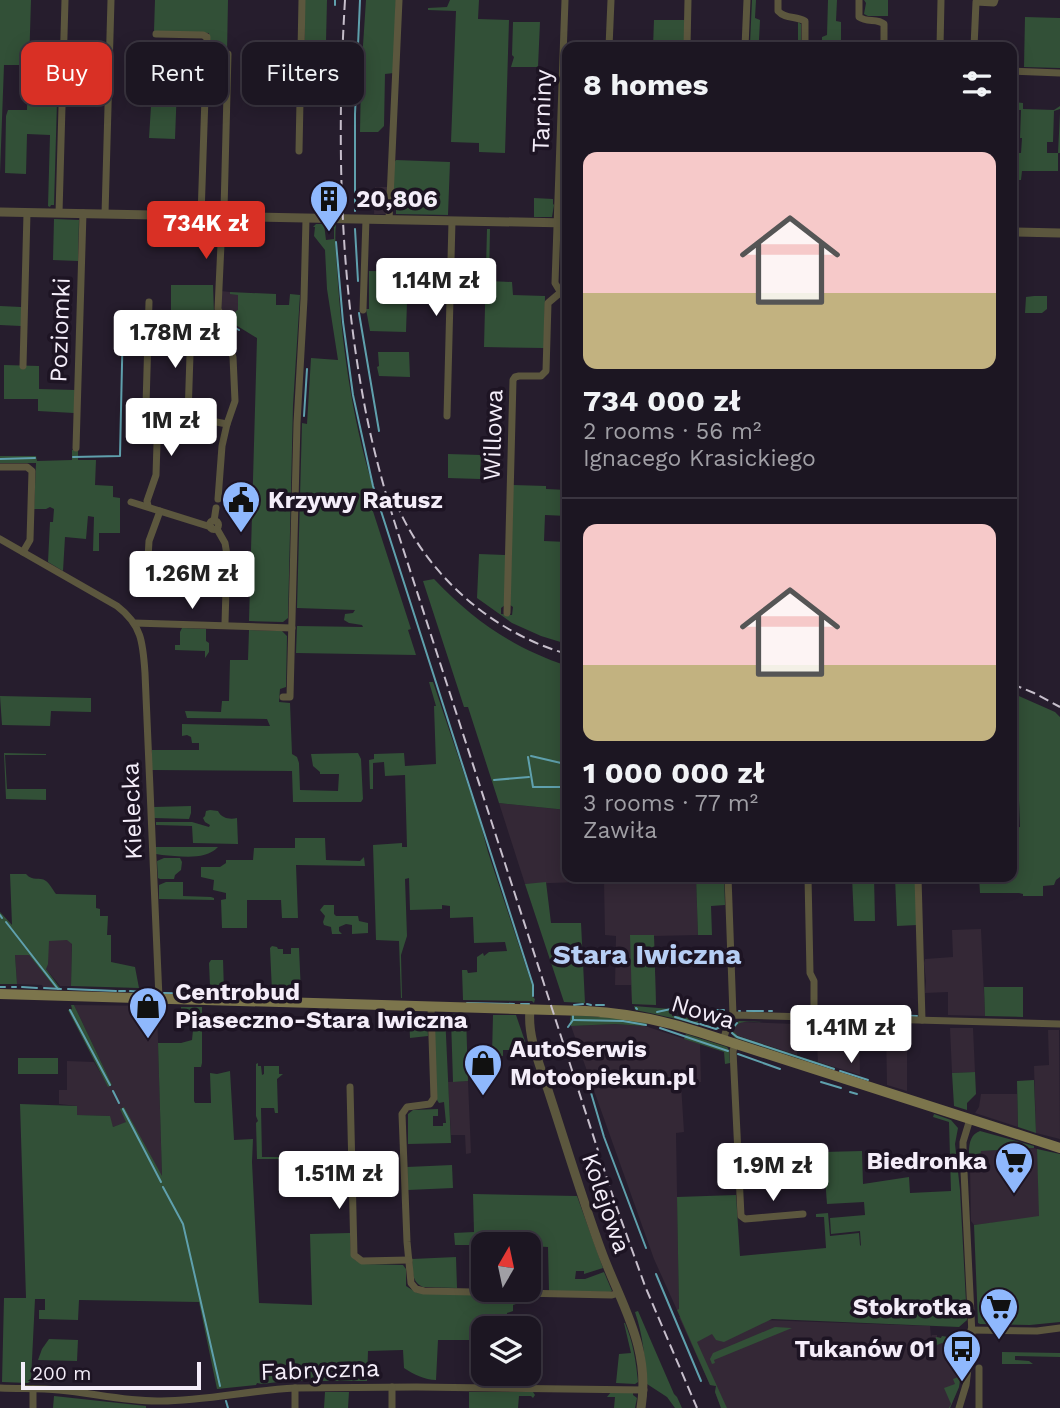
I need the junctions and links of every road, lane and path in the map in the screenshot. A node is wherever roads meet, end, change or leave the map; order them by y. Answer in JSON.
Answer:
{"nodes":[{"id":1,"x":65,"y":0,"type":"edge"},
{"id":2,"x":111,"y":0,"type":"edge"},
{"id":3,"x":302,"y":0,"type":"edge"},
{"id":4,"x":398,"y":0,"type":"edge"},
{"id":5,"x":565,"y":0,"type":"edge"},
{"id":6,"x":611,"y":0,"type":"edge"},
{"id":7,"x":688,"y":0,"type":"edge"},
{"id":8,"x":747,"y":0,"type":"edge"},
{"id":9,"x":778,"y":0,"type":"edge"},
{"id":10,"x":859,"y":0,"type":"edge"},
{"id":11,"x":941,"y":0,"type":"edge"},
{"id":12,"x":995,"y":0,"type":"edge"},
{"id":13,"x":156,"y":34,"type":"dead end"},
{"id":14,"x":564,"y":42,"type":"edge"},
{"id":15,"x":609,"y":42,"type":"edge"},
{"id":16,"x":687,"y":42,"type":"edge"},
{"id":17,"x":745,"y":42,"type":"edge"},
{"id":18,"x":805,"y":42,"type":"edge"},
{"id":19,"x":884,"y":42,"type":"edge"},
{"id":20,"x":940,"y":42,"type":"edge"},
{"id":21,"x":974,"y":42,"type":"edge"},
{"id":22,"x":1017,"y":71,"type":"edge"},
{"id":23,"x":1060,"y":73,"type":"edge"},
{"id":24,"x":562,"y":102,"type":"edge"},
{"id":25,"x":226,"y":105,"type":"edge"},
{"id":26,"x":299,"y":151,"type":"dead end"},
{"id":27,"x":0,"y":212,"type":"edge"},
{"id":28,"x":27,"y":212,"type":"junction"},
{"id":29,"x":59,"y":213,"type":"junction"},
{"id":30,"x":83,"y":213,"type":"junction"},
{"id":31,"x":105,"y":214,"type":"junction"},
{"id":32,"x":201,"y":216,"type":"junction"},
{"id":33,"x":223,"y":217,"type":"junction"},
{"id":34,"x":306,"y":219,"type":"junction"},
{"id":35,"x":366,"y":219,"type":"junction"},
{"id":36,"x":389,"y":220,"type":"junction"},
{"id":37,"x":452,"y":221,"type":"junction"},
{"id":38,"x":556,"y":223,"type":"junction"},
{"id":39,"x":562,"y":223,"type":"edge"},
{"id":40,"x":1017,"y":232,"type":"edge"},
{"id":41,"x":1060,"y":233,"type":"edge"},
{"id":42,"x":561,"y":292,"type":"joint"},
{"id":43,"x":149,"y":302,"type":"dead end"},
{"id":44,"x":363,"y":310,"type":"dead end"},
{"id":45,"x":148,"y":324,"type":"junction"},
{"id":46,"x":191,"y":324,"type":"junction"},
{"id":47,"x":218,"y":325,"type":"junction"},
{"id":48,"x":23,"y":366,"type":"dead end"},
{"id":49,"x":158,"y":411,"type":"junction"},
{"id":50,"x":188,"y":416,"type":"junction"},
{"id":51,"x":447,"y":416,"type":"dead end"},
{"id":52,"x":227,"y":424,"type":"junction"},
{"id":53,"x":76,"y":449,"type":"dead end"},
{"id":54,"x":0,"y":467,"type":"edge"},
{"id":55,"x":131,"y":502,"type":"dead end"},
{"id":56,"x":148,"y":506,"type":"junction"},
{"id":57,"x":160,"y":511,"type":"junction"},
{"id":58,"x":214,"y":526,"type":"junction"},
{"id":59,"x":0,"y":539,"type":"edge"},
{"id":60,"x":23,"y":552,"type":"junction"},
{"id":61,"x":148,"y":558,"type":"dead end"},
{"id":62,"x":507,"y":613,"type":"dead end"},
{"id":63,"x":135,"y":623,"type":"junction"},
{"id":64,"x":225,"y":623,"type":"dead end"},
{"id":65,"x":292,"y":628,"type":"junction"},
{"id":66,"x":282,"y":697,"type":"dead end"},
{"id":67,"x":728,"y":882,"type":"edge"},
{"id":68,"x":808,"y":882,"type":"edge"},
{"id":69,"x":918,"y":882,"type":"edge"},
{"id":70,"x":0,"y":994,"type":"edge"},
{"id":71,"x":159,"y":998,"type":"junction"},
{"id":72,"x":430,"y":1007,"type":"junction"},
{"id":73,"x":530,"y":1010,"type":"junction"},
{"id":74,"x":733,"y":1015,"type":"junction"},
{"id":75,"x":814,"y":1017,"type":"junction"},
{"id":76,"x":922,"y":1020,"type":"junction"},
{"id":77,"x":1060,"y":1024,"type":"edge"},
{"id":78,"x":723,"y":1040,"type":"junction"},
{"id":79,"x":735,"y":1044,"type":"junction"},
{"id":80,"x":350,"y":1087,"type":"dead end"},
{"id":81,"x":970,"y":1119,"type":"junction"},
{"id":82,"x":1060,"y":1148,"type":"edge"},
{"id":83,"x":803,"y":1214,"type":"dead end"},
{"id":84,"x":408,"y":1260,"type":"junction"},
{"id":85,"x":619,"y":1293,"type":"junction"},
{"id":86,"x":1060,"y":1328,"type":"edge"},
{"id":87,"x":971,"y":1330,"type":"junction"},
{"id":88,"x":979,"y":1368,"type":"dead end"},
{"id":89,"x":393,"y":1387,"type":"junction"},
{"id":90,"x":0,"y":1388,"type":"edge"},
{"id":91,"x":296,"y":1388,"type":"junction"},
{"id":92,"x":33,"y":1389,"type":"junction"},
{"id":93,"x":643,"y":1390,"type":"junction"},
{"id":94,"x":184,"y":1404,"type":"edge"},
{"id":95,"x":33,"y":1408,"type":"edge"},
{"id":96,"x":295,"y":1408,"type":"edge"},
{"id":97,"x":392,"y":1408,"type":"edge"},
{"id":98,"x":641,"y":1408,"type":"edge"},
{"id":99,"x":959,"y":1408,"type":"edge"},
{"id":100,"x":979,"y":1408,"type":"edge"}],
"edges":[{"from":1,"to":29,"type":"street"},
{"from":2,"to":31,"type":"street"},
{"from":3,"to":26,"type":"street"},
{"from":4,"to":36,"type":"street"},
{"from":5,"to":14,"type":"street","name":"Tarniny"},
{"from":6,"to":15,"type":"street"},
{"from":7,"to":16,"type":"street"},
{"from":8,"to":17,"type":"street"},
{"from":9,"to":18,"type":"street"},
{"from":10,"to":19,"type":"street"},
{"from":11,"to":20,"type":"street"},
{"from":12,"to":21,"type":"street"},
{"from":13,"to":32,"type":"street"},
{"from":22,"to":23,"type":"street"},
{"from":24,"to":38,"type":"street","name":"Tarniny"},
{"from":25,"to":33,"type":"street"},
{"from":27,"to":28,"type":"street"},
{"from":28,"to":29,"type":"street"},
{"from":28,"to":48,"type":"street"},
{"from":29,"to":30,"type":"street"},
{"from":30,"to":31,"type":"street"},
{"from":30,"to":53,"type":"street","name":"Poziomki"},
{"from":31,"to":32,"type":"street"},
{"from":32,"to":33,"type":"street"},
{"from":33,"to":34,"type":"street"},
{"from":33,"to":47,"type":"street"},
{"from":34,"to":35,"type":"street"},
{"from":34,"to":65,"type":"street"},
{"from":35,"to":36,"type":"street"},
{"from":35,"to":44,"type":"street"},
{"from":36,"to":37,"type":"street"},
{"from":37,"to":38,"type":"street"},
{"from":37,"to":51,"type":"street"},
{"from":38,"to":39,"type":"street"},
{"from":38,"to":42,"type":"street","name":"Tarniny"},
{"from":40,"to":41,"type":"street"},
{"from":42,"to":62,"type":"street","name":"Willowa"},
{"from":43,"to":45,"type":"street"},
{"from":45,"to":46,"type":"street"},
{"from":45,"to":49,"type":"street"},
{"from":46,"to":47,"type":"street"},
{"from":46,"to":50,"type":"street"},
{"from":47,"to":52,"type":"street"},
{"from":49,"to":50,"type":"street"},
{"from":49,"to":56,"type":"street"},
{"from":50,"to":52,"type":"street"},
{"from":52,"to":58,"type":"street"},
{"from":54,"to":60,"type":"street"},
{"from":55,"to":56,"type":"street"},
{"from":56,"to":57,"type":"street"},
{"from":57,"to":58,"type":"street"},
{"from":57,"to":61,"type":"street"},
{"from":58,"to":64,"type":"street"},
{"from":59,"to":60,"type":"street"},
{"from":60,"to":63,"type":"street"},
{"from":63,"to":65,"type":"street"},
{"from":63,"to":71,"type":"street","name":"Kielecka"},
{"from":65,"to":66,"type":"street"},
{"from":67,"to":74,"type":"street"},
{"from":68,"to":75,"type":"street"},
{"from":69,"to":76,"type":"street"},
{"from":70,"to":71,"type":"main road","name":"Nowa"},
{"from":71,"to":72,"type":"main road","name":"Nowa"},
{"from":72,"to":73,"type":"main road","name":"Nowa"},
{"from":72,"to":84,"type":"street"},
{"from":73,"to":78,"type":"main road","name":"Nowa"},
{"from":73,"to":85,"type":"street","name":"Kolejowa"},
{"from":74,"to":75,"type":"street"},
{"from":74,"to":78,"type":"street"},
{"from":75,"to":76,"type":"street"},
{"from":76,"to":77,"type":"street"},
{"from":78,"to":79,"type":"main road","name":"Nowa"},
{"from":79,"to":81,"type":"main road","name":"Nowa"},
{"from":79,"to":83,"type":"street"},
{"from":80,"to":84,"type":"street"},
{"from":81,"to":82,"type":"main road","name":"Nowa"},
{"from":81,"to":87,"type":"street"},
{"from":84,"to":85,"type":"street"},
{"from":85,"to":93,"type":"street","name":"Kolejowa"},
{"from":86,"to":87,"type":"street"},
{"from":87,"to":99,"type":"street"},
{"from":88,"to":100,"type":"street"},
{"from":89,"to":91,"type":"street","name":"Fabryczna"},
{"from":89,"to":93,"type":"street","name":"Fabryczna"},
{"from":89,"to":97,"type":"street"},
{"from":90,"to":92,"type":"street","name":"Fabryczna"},
{"from":91,"to":94,"type":"street","name":"Fabryczna"},
{"from":91,"to":96,"type":"street"},
{"from":92,"to":94,"type":"street","name":"Fabryczna"},
{"from":92,"to":95,"type":"street"},
{"from":93,"to":98,"type":"street","name":"Kolejowa"}]}
